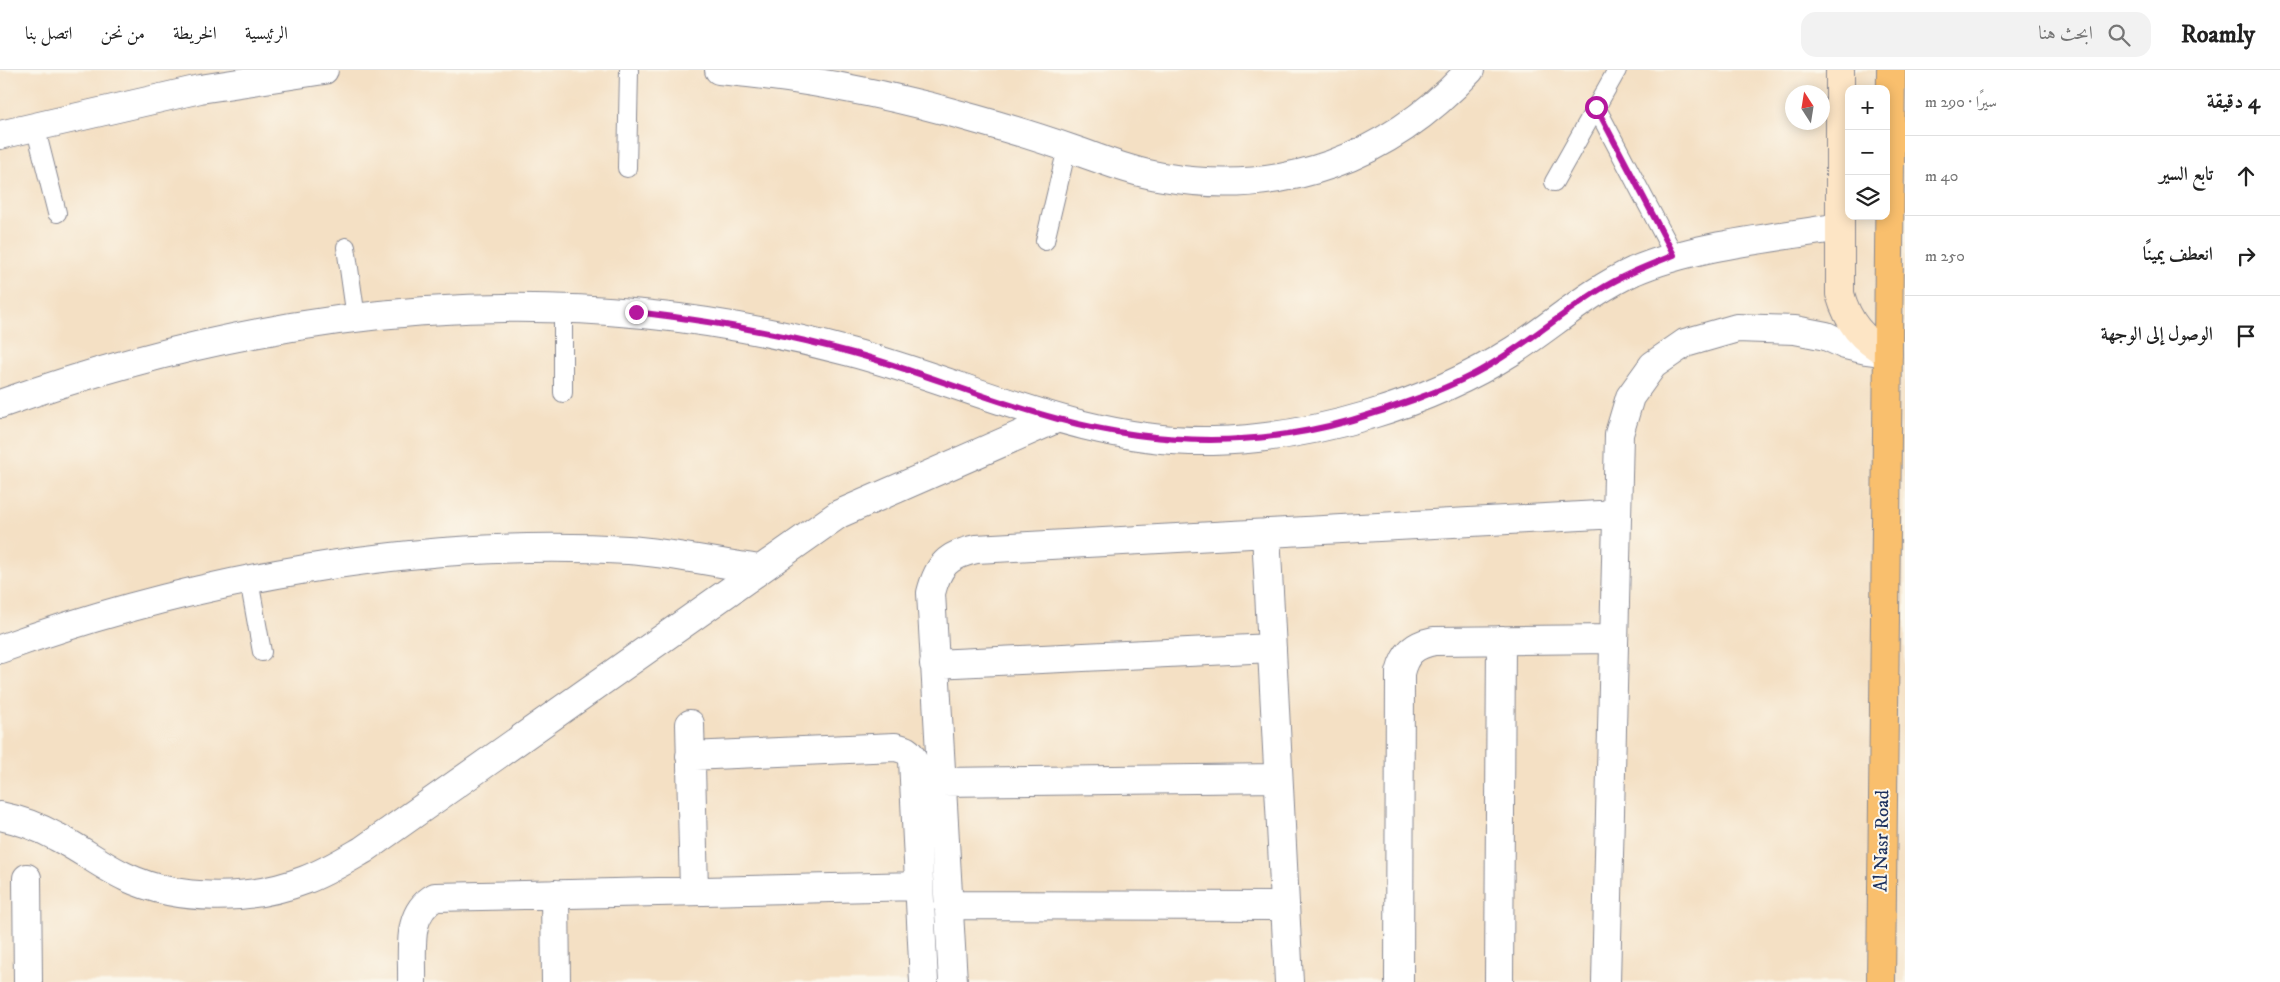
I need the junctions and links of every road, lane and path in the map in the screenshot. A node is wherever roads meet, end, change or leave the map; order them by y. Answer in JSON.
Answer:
{"nodes":[{"id":1,"x":324,"y":70,"type":"edge"},
{"id":2,"x":629,"y":70,"type":"edge"},
{"id":3,"x":719,"y":70,"type":"edge"},
{"id":4,"x":1470,"y":70,"type":"edge"},
{"id":5,"x":1617,"y":70,"type":"edge"},
{"id":6,"x":1840,"y":70,"type":"edge"},
{"id":7,"x":1892,"y":70,"type":"edge"},
{"id":8,"x":1596,"y":107,"type":"junction"},
{"id":9,"x":35,"y":126,"type":"junction"},
{"id":10,"x":0,"y":134,"type":"edge"},
{"id":11,"x":1067,"y":148,"type":"junction"},
{"id":12,"x":627,"y":168,"type":"dead end"},
{"id":13,"x":1554,"y":182,"type":"dead end"},
{"id":14,"x":57,"y":213,"type":"dead end"},
{"id":15,"x":1840,"y":227,"type":"junction"},
{"id":16,"x":1045,"y":241,"type":"dead end"},
{"id":17,"x":346,"y":247,"type":"dead end"},
{"id":18,"x":1674,"y":255,"type":"junction"},
{"id":19,"x":563,"y":307,"type":"junction"},
{"id":20,"x":356,"y":318,"type":"junction"},
{"id":21,"x":1896,"y":353,"type":"edge"},
{"id":22,"x":563,"y":393,"type":"dead end"},
{"id":23,"x":0,"y":404,"type":"edge"},
{"id":24,"x":1056,"y":419,"type":"junction"},
{"id":25,"x":1617,"y":514,"type":"junction"},
{"id":26,"x":1266,"y":533,"type":"junction"},
{"id":27,"x":759,"y":569,"type":"junction"},
{"id":28,"x":248,"y":580,"type":"junction"},
{"id":29,"x":1614,"y":639,"type":"junction"},
{"id":30,"x":1501,"y":640,"type":"junction"},
{"id":31,"x":1272,"y":648,"type":"junction"},
{"id":32,"x":0,"y":649,"type":"edge"},
{"id":33,"x":262,"y":652,"type":"dead end"},
{"id":34,"x":934,"y":664,"type":"junction"},
{"id":35,"x":690,"y":724,"type":"dead end"},
{"id":36,"x":690,"y":756,"type":"junction"},
{"id":37,"x":1278,"y":778,"type":"junction"},
{"id":38,"x":941,"y":782,"type":"junction"},
{"id":39,"x":0,"y":816,"type":"edge"},
{"id":40,"x":27,"y":878,"type":"dead end"},
{"id":41,"x":919,"y":886,"type":"junction"},
{"id":42,"x":694,"y":890,"type":"junction"},
{"id":43,"x":555,"y":894,"type":"junction"},
{"id":44,"x":948,"y":905,"type":"junction"},
{"id":45,"x":1285,"y":906,"type":"junction"},
{"id":46,"x":28,"y":982,"type":"edge"},
{"id":47,"x":412,"y":982,"type":"edge"},
{"id":48,"x":556,"y":982,"type":"edge"},
{"id":49,"x":924,"y":982,"type":"edge"},
{"id":50,"x":953,"y":982,"type":"edge"},
{"id":51,"x":1289,"y":982,"type":"edge"},
{"id":52,"x":1399,"y":982,"type":"edge"},
{"id":53,"x":1499,"y":982,"type":"edge"},
{"id":54,"x":1606,"y":982,"type":"edge"},
{"id":55,"x":1881,"y":982,"type":"edge"}],
"edges":[{"from":1,"to":9,"type":"street"},
{"from":2,"to":12,"type":"lane"},
{"from":3,"to":11,"type":"street"},
{"from":4,"to":11,"type":"street"},
{"from":5,"to":8,"type":"lane"},
{"from":6,"to":15,"type":"street"},
{"from":7,"to":21,"type":"highway","name":"Al Nasr Road"},
{"from":8,"to":13,"type":"lane"},
{"from":8,"to":18,"type":"lane"},
{"from":9,"to":10,"type":"street"},
{"from":9,"to":14,"type":"lane"},
{"from":11,"to":16,"type":"lane"},
{"from":15,"to":18,"type":"street"},
{"from":15,"to":21,"type":"street"},
{"from":17,"to":20,"type":"lane"},
{"from":18,"to":24,"type":"street"},
{"from":19,"to":20,"type":"street"},
{"from":19,"to":22,"type":"lane"},
{"from":19,"to":24,"type":"street"},
{"from":20,"to":23,"type":"street"},
{"from":21,"to":25,"type":"street"},
{"from":21,"to":55,"type":"highway","name":"Al Nasr Road"},
{"from":24,"to":27,"type":"street"},
{"from":25,"to":26,"type":"street"},
{"from":25,"to":29,"type":"street"},
{"from":26,"to":31,"type":"street"},
{"from":26,"to":34,"type":"street"},
{"from":27,"to":28,"type":"street"},
{"from":27,"to":39,"type":"street"},
{"from":28,"to":32,"type":"street"},
{"from":28,"to":33,"type":"lane"},
{"from":29,"to":30,"type":"street"},
{"from":29,"to":54,"type":"street"},
{"from":30,"to":52,"type":"street"},
{"from":30,"to":53,"type":"street"},
{"from":31,"to":34,"type":"street"},
{"from":31,"to":37,"type":"street"},
{"from":34,"to":38,"type":"street"},
{"from":35,"to":36,"type":"street"},
{"from":36,"to":41,"type":"street"},
{"from":36,"to":42,"type":"street"},
{"from":37,"to":38,"type":"street"},
{"from":37,"to":45,"type":"street"},
{"from":38,"to":44,"type":"street"},
{"from":40,"to":46,"type":"street"},
{"from":41,"to":42,"type":"street"},
{"from":41,"to":49,"type":"street"},
{"from":42,"to":43,"type":"street"},
{"from":43,"to":47,"type":"street"},
{"from":43,"to":48,"type":"street"},
{"from":44,"to":45,"type":"street"},
{"from":44,"to":50,"type":"street"},
{"from":45,"to":51,"type":"street"}]}
